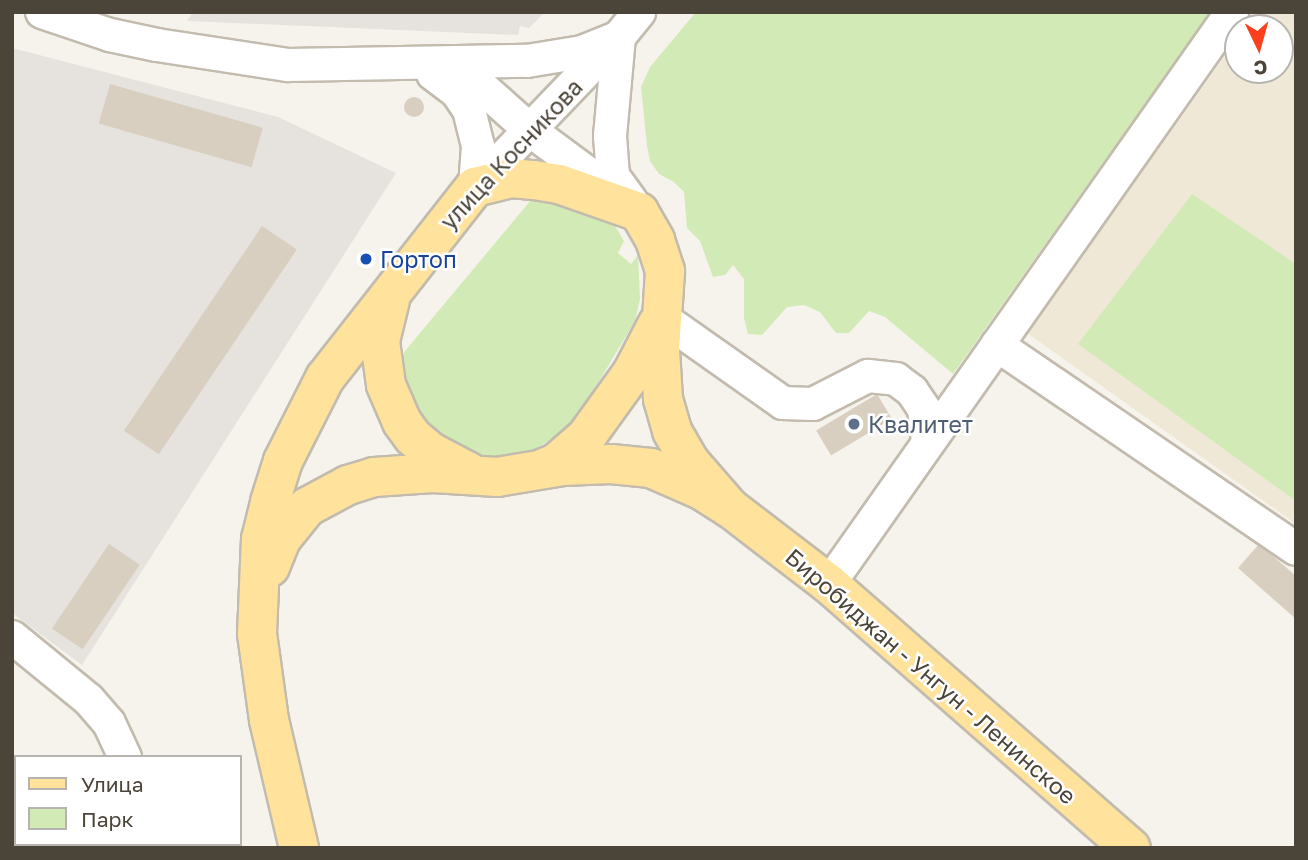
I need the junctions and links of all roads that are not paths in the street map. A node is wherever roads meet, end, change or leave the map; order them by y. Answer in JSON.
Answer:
{"nodes":[{"id":1,"x":42,"y":12,"type":"edge"},
{"id":2,"x":639,"y":12,"type":"edge"},
{"id":3,"x":1232,"y":12,"type":"edge"},
{"id":4,"x":620,"y":37,"type":"junction"},
{"id":5,"x":418,"y":63,"type":"junction"},
{"id":6,"x":531,"y":131,"type":"junction"},
{"id":7,"x":475,"y":187,"type":"junction"},
{"id":8,"x":639,"y":212,"type":"junction"},
{"id":9,"x":395,"y":288,"type":"junction"},
{"id":10,"x":661,"y":317,"type":"junction"},
{"id":11,"x":997,"y":345,"type":"junction"},
{"id":12,"x":928,"y":443,"type":"junction"},
{"id":13,"x":535,"y":472,"type":"junction"},
{"id":14,"x":481,"y":477,"type":"junction"},
{"id":15,"x":730,"y":508,"type":"junction"},
{"id":16,"x":1296,"y":549,"type":"edge"},
{"id":17,"x":829,"y":584,"type":"junction"},
{"id":18,"x":257,"y":634,"type":"junction"},
{"id":19,"x":12,"y":636,"type":"edge"},
{"id":20,"x":124,"y":755,"type":"edge"},
{"id":21,"x":299,"y":848,"type":"edge"},
{"id":22,"x":1130,"y":848,"type":"edge"}],
"edges":[{"from":1,"to":5,"type":"street"},
{"from":2,"to":4,"type":"street","name":"улица Косникова"},
{"from":3,"to":11,"type":"street"},
{"from":4,"to":5,"type":"street"},
{"from":4,"to":6,"type":"street","name":"улица Косникова"},
{"from":4,"to":8,"type":"street"},
{"from":5,"to":6,"type":"street"},
{"from":5,"to":7,"type":"street"},
{"from":6,"to":7,"type":"street","name":"улица Косникова"},
{"from":6,"to":8,"type":"street"},
{"from":7,"to":8,"type":"main road"},
{"from":7,"to":9,"type":"main road","name":"улица Косникова"},
{"from":8,"to":10,"type":"main road"},
{"from":9,"to":14,"type":"main road"},
{"from":9,"to":18,"type":"main road","name":"улица Косникова"},
{"from":10,"to":12,"type":"street"},
{"from":10,"to":13,"type":"main road"},
{"from":10,"to":15,"type":"main road"},
{"from":11,"to":12,"type":"street"},
{"from":11,"to":16,"type":"street"},
{"from":12,"to":17,"type":"street"},
{"from":13,"to":14,"type":"main road"},
{"from":13,"to":15,"type":"main road"},
{"from":14,"to":18,"type":"main road"},
{"from":15,"to":17,"type":"main road","name":"Биробиджан - Унгун - Ленинское"},
{"from":17,"to":22,"type":"main road","name":"Биробиджан - Унгун - Ленинское"},
{"from":18,"to":21,"type":"main road","name":"улица Косникова"},
{"from":19,"to":20,"type":"street"}]}
